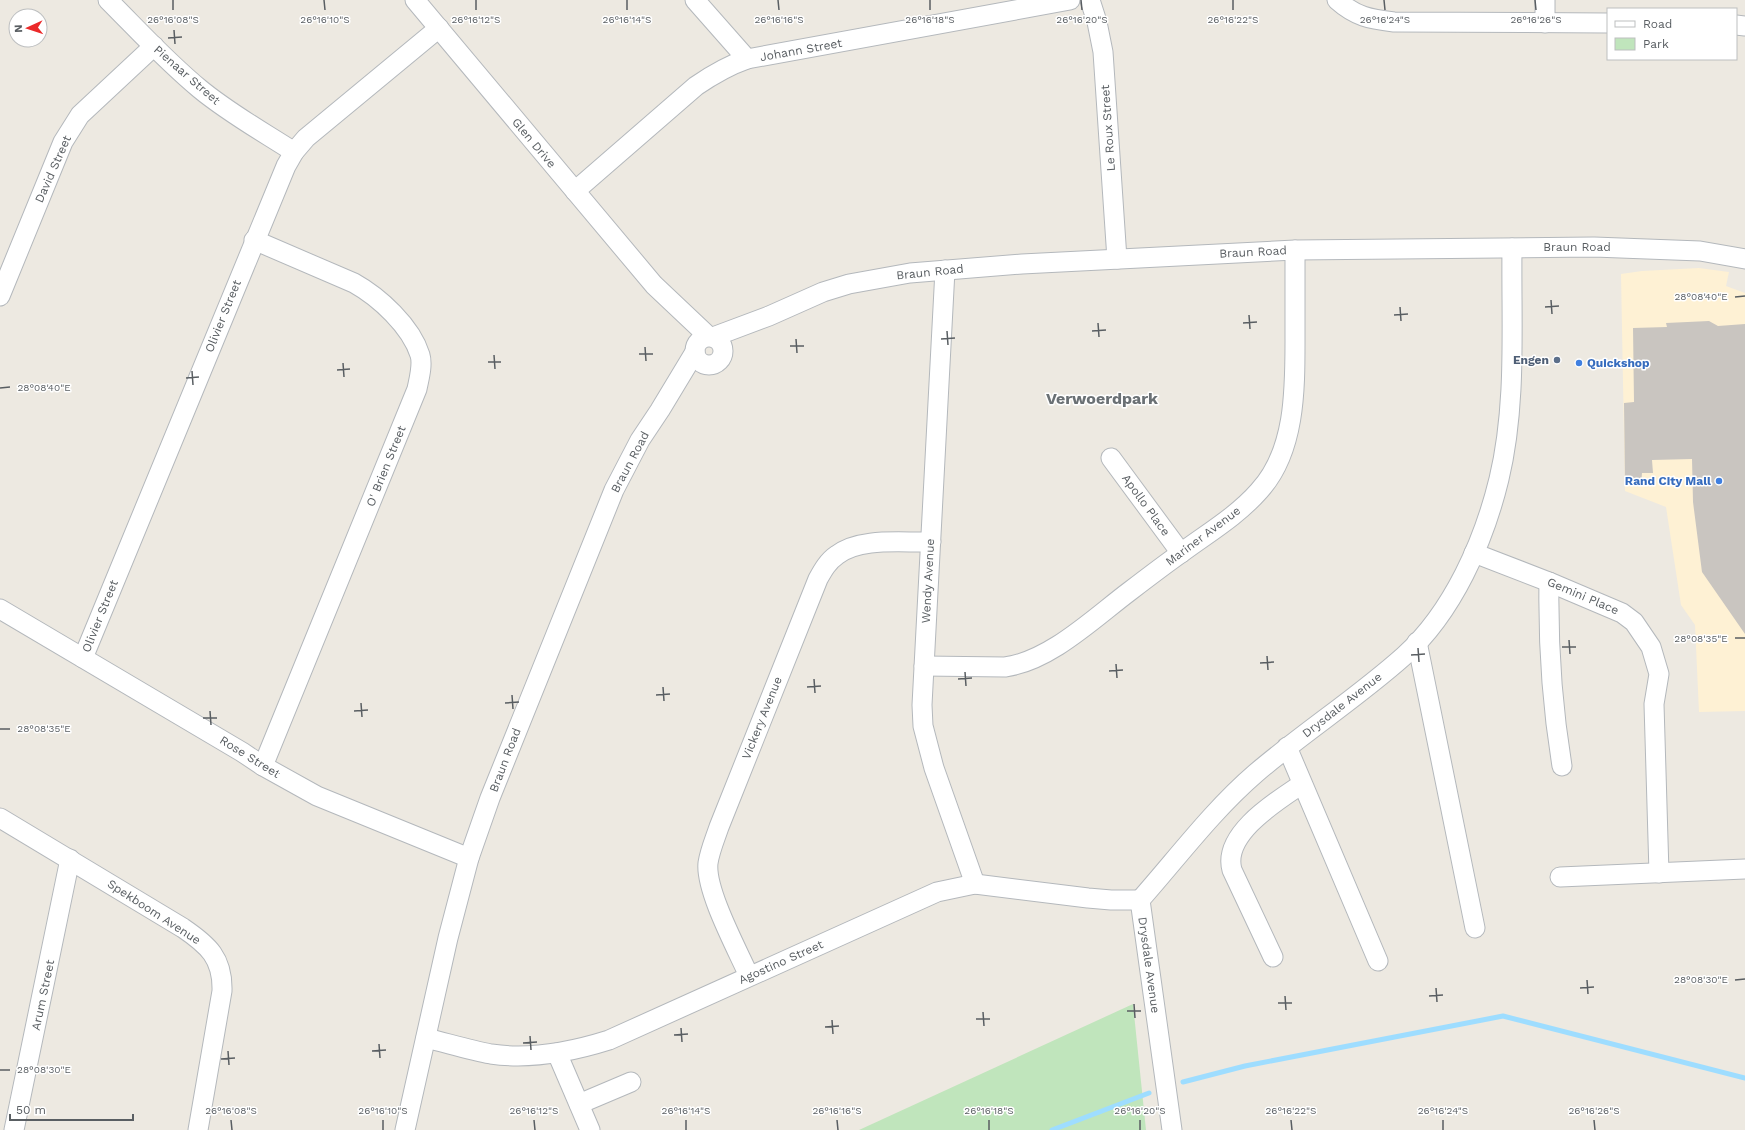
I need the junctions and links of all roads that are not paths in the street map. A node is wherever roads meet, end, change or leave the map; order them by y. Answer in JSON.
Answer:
{"nodes":[{"id":1,"x":108,"y":0,"type":"edge"},
{"id":2,"x":415,"y":0,"type":"edge"},
{"id":3,"x":695,"y":0,"type":"edge"},
{"id":4,"x":1070,"y":0,"type":"edge"},
{"id":5,"x":1090,"y":0,"type":"edge"},
{"id":6,"x":1337,"y":0,"type":"edge"},
{"id":7,"x":1545,"y":0,"type":"edge"},
{"id":8,"x":1546,"y":23,"type":"junction"},
{"id":9,"x":1607,"y":23,"type":"edge"},
{"id":10,"x":439,"y":28,"type":"junction"},
{"id":11,"x":154,"y":46,"type":"junction"},
{"id":12,"x":747,"y":59,"type":"junction"},
{"id":13,"x":294,"y":152,"type":"junction"},
{"id":14,"x":575,"y":191,"type":"junction"},
{"id":15,"x":254,"y":240,"type":"junction"},
{"id":16,"x":1512,"y":248,"type":"junction"},
{"id":17,"x":1295,"y":250,"type":"junction"},
{"id":18,"x":1116,"y":259,"type":"junction"},
{"id":19,"x":1745,"y":259,"type":"edge"},
{"id":20,"x":945,"y":270,"type":"junction"},
{"id":21,"x":0,"y":296,"type":"edge"},
{"id":22,"x":769,"y":316,"type":"junction"},
{"id":23,"x":703,"y":347,"type":"junction"},
{"id":24,"x":723,"y":354,"type":"joint"},
{"id":25,"x":1111,"y":458,"type":"dead end"},
{"id":26,"x":930,"y":542,"type":"junction"},
{"id":27,"x":1181,"y":553,"type":"junction"},
{"id":28,"x":1474,"y":553,"type":"junction"},
{"id":29,"x":1548,"y":582,"type":"junction"},
{"id":30,"x":0,"y":609,"type":"edge"},
{"id":31,"x":1416,"y":642,"type":"junction"},
{"id":32,"x":83,"y":658,"type":"junction"},
{"id":33,"x":924,"y":666,"type":"junction"},
{"id":34,"x":1287,"y":747,"type":"junction"},
{"id":35,"x":263,"y":766,"type":"junction"},
{"id":36,"x":1562,"y":766,"type":"dead end"},
{"id":37,"x":1302,"y":784,"type":"junction"},
{"id":38,"x":0,"y":818,"type":"edge"},
{"id":39,"x":469,"y":858,"type":"junction"},
{"id":40,"x":70,"y":859,"type":"junction"},
{"id":41,"x":1745,"y":869,"type":"edge"},
{"id":42,"x":1659,"y":873,"type":"junction"},
{"id":43,"x":1560,"y":877,"type":"dead end"},
{"id":44,"x":975,"y":884,"type":"junction"},
{"id":45,"x":1140,"y":900,"type":"junction"},
{"id":46,"x":1475,"y":928,"type":"dead end"},
{"id":47,"x":1273,"y":957,"type":"dead end"},
{"id":48,"x":1378,"y":961,"type":"dead end"},
{"id":49,"x":749,"y":976,"type":"junction"},
{"id":50,"x":426,"y":1038,"type":"junction"},
{"id":51,"x":557,"y":1053,"type":"junction"},
{"id":52,"x":631,"y":1082,"type":"dead end"},
{"id":53,"x":579,"y":1104,"type":"junction"},
{"id":54,"x":14,"y":1130,"type":"edge"},
{"id":55,"x":198,"y":1130,"type":"edge"},
{"id":56,"x":405,"y":1130,"type":"edge"},
{"id":57,"x":590,"y":1130,"type":"edge"},
{"id":58,"x":1172,"y":1130,"type":"edge"}],
"edges":[{"from":1,"to":11,"type":"street","name":"Pienaar Street"},
{"from":2,"to":10,"type":"street","name":"Glen Drive"},
{"from":3,"to":12,"type":"street"},
{"from":4,"to":12,"type":"street","name":"Johann Street"},
{"from":5,"to":18,"type":"street","name":"Le Roux Street"},
{"from":6,"to":8,"type":"street"},
{"from":7,"to":8,"type":"street"},
{"from":8,"to":9,"type":"street"},
{"from":10,"to":13,"type":"street","name":"Olivier Street"},
{"from":10,"to":14,"type":"street","name":"Glen Drive"},
{"from":11,"to":13,"type":"street","name":"Pienaar Street"},
{"from":11,"to":21,"type":"street","name":"David Street"},
{"from":12,"to":14,"type":"street","name":"Johann Street"},
{"from":13,"to":15,"type":"street","name":"Olivier Street"},
{"from":14,"to":23,"type":"street","name":"Glen Drive"},
{"from":15,"to":32,"type":"street","name":"Olivier Street"},
{"from":15,"to":35,"type":"street","name":"O' Brien Street"},
{"from":16,"to":17,"type":"street","name":"Braun Road"},
{"from":16,"to":19,"type":"street","name":"Braun Road"},
{"from":16,"to":28,"type":"street","name":"Drysdale Avenue"},
{"from":17,"to":18,"type":"street","name":"Braun Road"},
{"from":17,"to":27,"type":"street","name":"Mariner Avenue"},
{"from":18,"to":20,"type":"street","name":"Braun Road"},
{"from":20,"to":22,"type":"street","name":"Braun Road"},
{"from":20,"to":26,"type":"street","name":"Wendy Avenue"},
{"from":22,"to":23,"type":"street","name":"Braun Road"},
{"from":22,"to":24,"type":"street","name":"Braun Road"},
{"from":23,"to":24,"type":"street","name":"Glen Drive"},
{"from":23,"to":39,"type":"street","name":"Braun Road"},
{"from":25,"to":27,"type":"street","name":"Apollo Place"},
{"from":26,"to":33,"type":"street","name":"Wendy Avenue"},
{"from":26,"to":49,"type":"street","name":"Vickery Avenue"},
{"from":27,"to":33,"type":"street","name":"Mariner Avenue"},
{"from":28,"to":29,"type":"street","name":"Gemini Place"},
{"from":28,"to":31,"type":"street","name":"Drysdale Avenue"},
{"from":29,"to":36,"type":"street"},
{"from":29,"to":42,"type":"street","name":"Gemini Place"},
{"from":30,"to":32,"type":"street","name":"Rose Street"},
{"from":31,"to":34,"type":"street","name":"Drysdale Avenue"},
{"from":31,"to":46,"type":"street"},
{"from":32,"to":35,"type":"street","name":"Rose Street"},
{"from":33,"to":44,"type":"street","name":"Wendy Avenue"},
{"from":34,"to":37,"type":"street"},
{"from":34,"to":45,"type":"street","name":"Drysdale Avenue"},
{"from":35,"to":39,"type":"street","name":"Rose Street"},
{"from":37,"to":47,"type":"street"},
{"from":37,"to":48,"type":"street"},
{"from":38,"to":40,"type":"street","name":"Spekboom Avenue"},
{"from":39,"to":50,"type":"street","name":"Braun Road"},
{"from":40,"to":54,"type":"street","name":"Arum Street"},
{"from":40,"to":55,"type":"street","name":"Spekboom Avenue"},
{"from":41,"to":42,"type":"street"},
{"from":42,"to":43,"type":"street"},
{"from":44,"to":45,"type":"street","name":"Agostino Street"},
{"from":44,"to":49,"type":"street","name":"Agostino Street"},
{"from":45,"to":58,"type":"street","name":"Drysdale Avenue"},
{"from":49,"to":51,"type":"street","name":"Agostino Street"},
{"from":50,"to":51,"type":"street","name":"Agostino Street"},
{"from":50,"to":56,"type":"street","name":"Braun Road"},
{"from":51,"to":53,"type":"street"},
{"from":52,"to":53,"type":"street"},
{"from":53,"to":57,"type":"street"}]}
